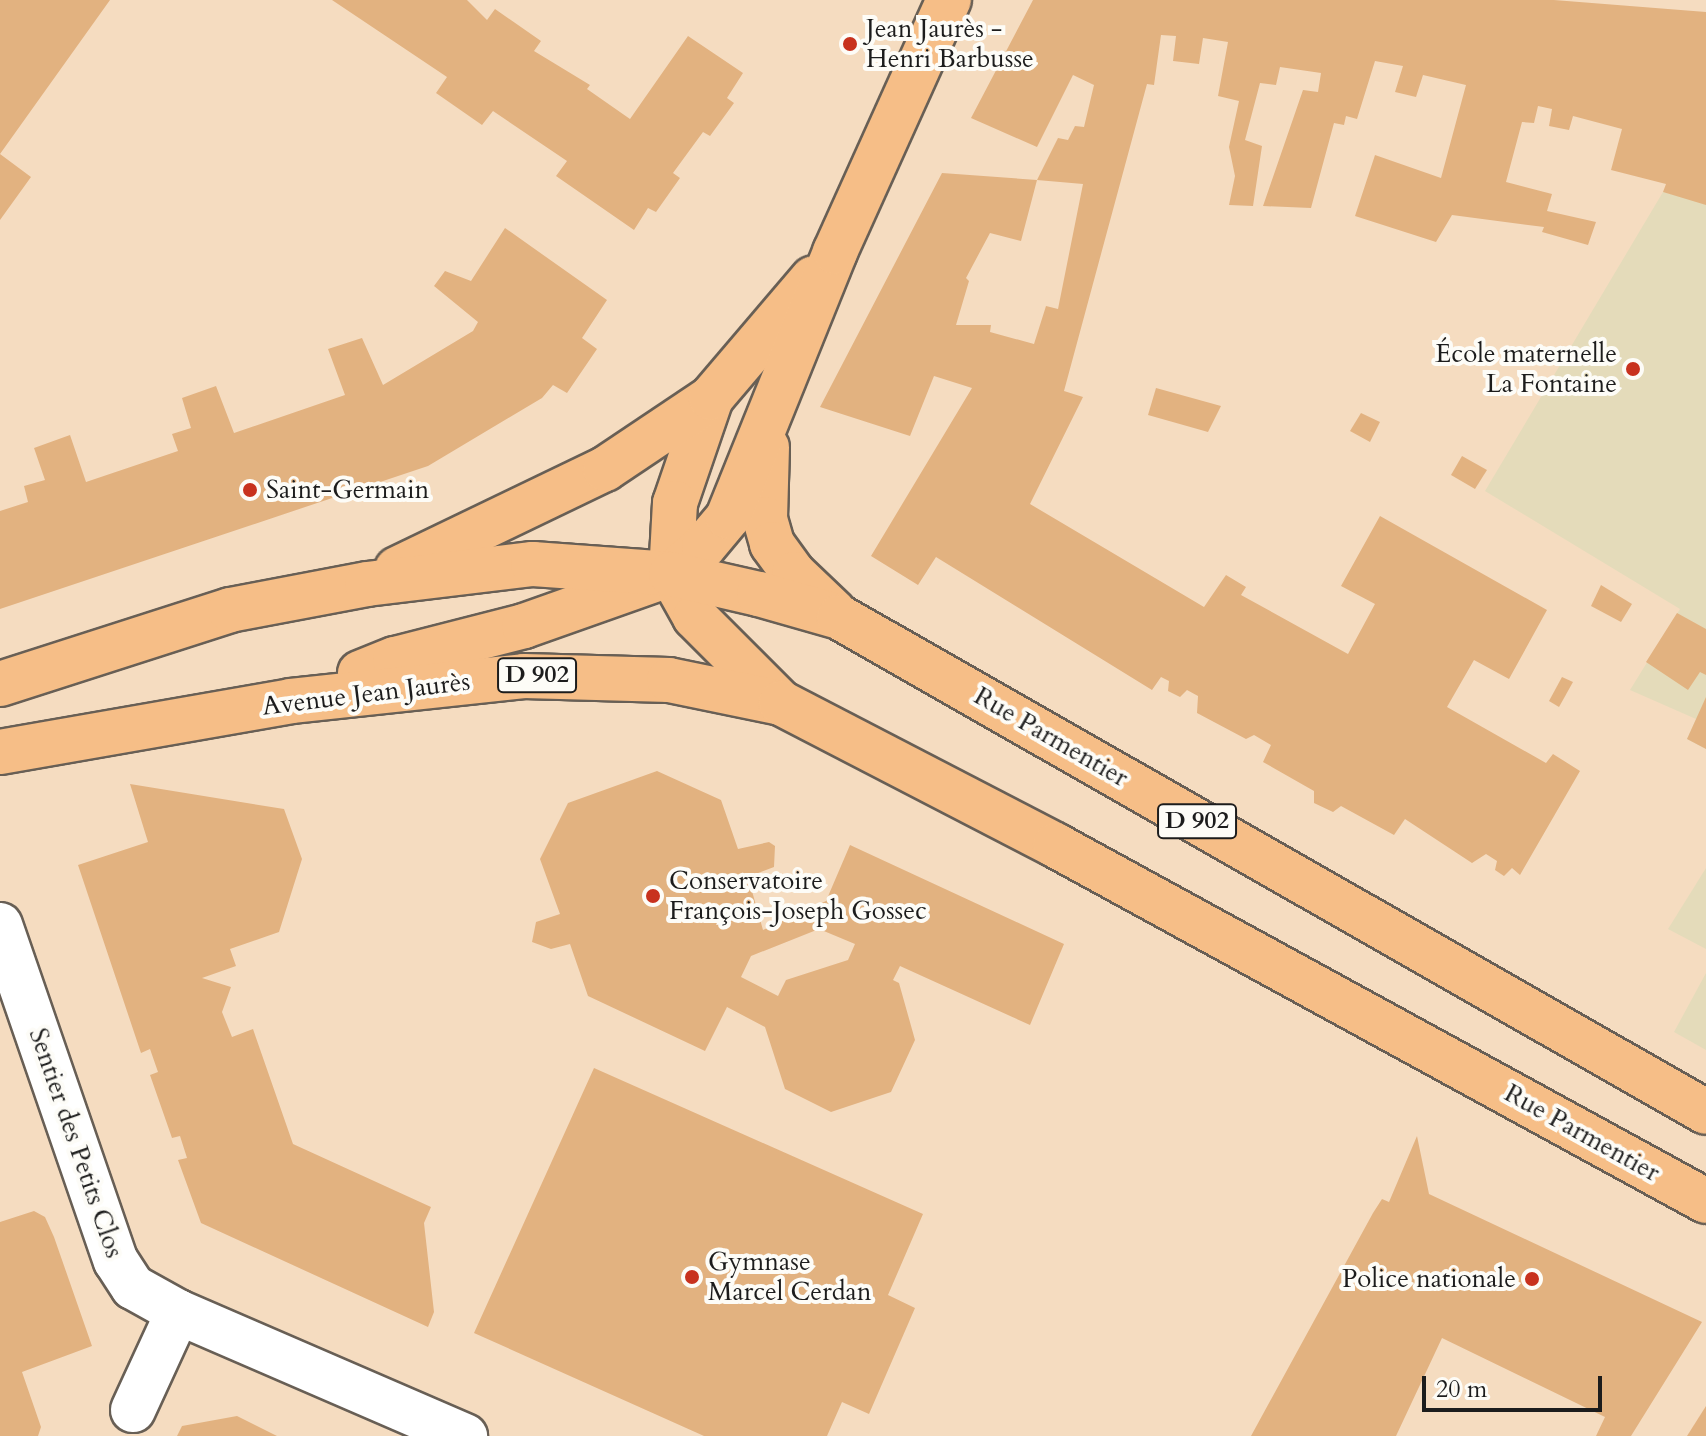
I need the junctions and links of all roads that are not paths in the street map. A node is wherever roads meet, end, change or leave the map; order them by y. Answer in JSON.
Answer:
{"nodes":[{"id":1,"x":949,"y":0,"type":"edge"},
{"id":2,"x":835,"y":252,"type":"junction"},
{"id":3,"x":711,"y":398,"type":"junction"},
{"id":4,"x":768,"y":426,"type":"junction"},
{"id":5,"x":671,"y":574,"type":"junction"},
{"id":6,"x":367,"y":584,"type":"junction"},
{"id":7,"x":839,"y":617,"type":"junction"},
{"id":8,"x":0,"y":684,"type":"edge"},
{"id":9,"x":291,"y":701,"type":"junction"},
{"id":10,"x":781,"y":703,"type":"junction"},
{"id":11,"x":0,"y":752,"type":"edge"},
{"id":12,"x":0,"y":925,"type":"edge"},
{"id":13,"x":1706,"y":1112,"type":"edge"},
{"id":14,"x":1706,"y":1201,"type":"edge"},
{"id":15,"x":178,"y":1312,"type":"junction"},
{"id":16,"x":133,"y":1410,"type":"dead end"},
{"id":17,"x":465,"y":1436,"type":"edge"}],
"edges":[{"from":1,"to":2,"type":"main road"},
{"from":2,"to":3,"type":"main road"},
{"from":2,"to":4,"type":"main road"},
{"from":3,"to":5,"type":"main road"},
{"from":3,"to":6,"type":"main road"},
{"from":4,"to":5,"type":"main road"},
{"from":4,"to":7,"type":"main road"},
{"from":5,"to":6,"type":"main road","number":"D 902"},
{"from":5,"to":7,"type":"main road","name":"Rue Parmentier","number":"D 902"},
{"from":5,"to":9,"type":"main road"},
{"from":5,"to":10,"type":"main road"},
{"from":6,"to":8,"type":"main road","number":"D 902"},
{"from":7,"to":13,"type":"main road","name":"Rue Parmentier","number":"D 902"},
{"from":9,"to":10,"type":"main road","name":"Avenue Jean Jaurès","number":"D 902"},
{"from":9,"to":11,"type":"main road","name":"Avenue Jean Jaurès","number":"D 902"},
{"from":10,"to":14,"type":"main road","name":"Rue Parmentier","number":"D 902"},
{"from":12,"to":15,"type":"street","name":"Sentier des Petits Clos"},
{"from":15,"to":16,"type":"street"},
{"from":15,"to":17,"type":"street","name":"Sentier des Petits Clos"}]}
